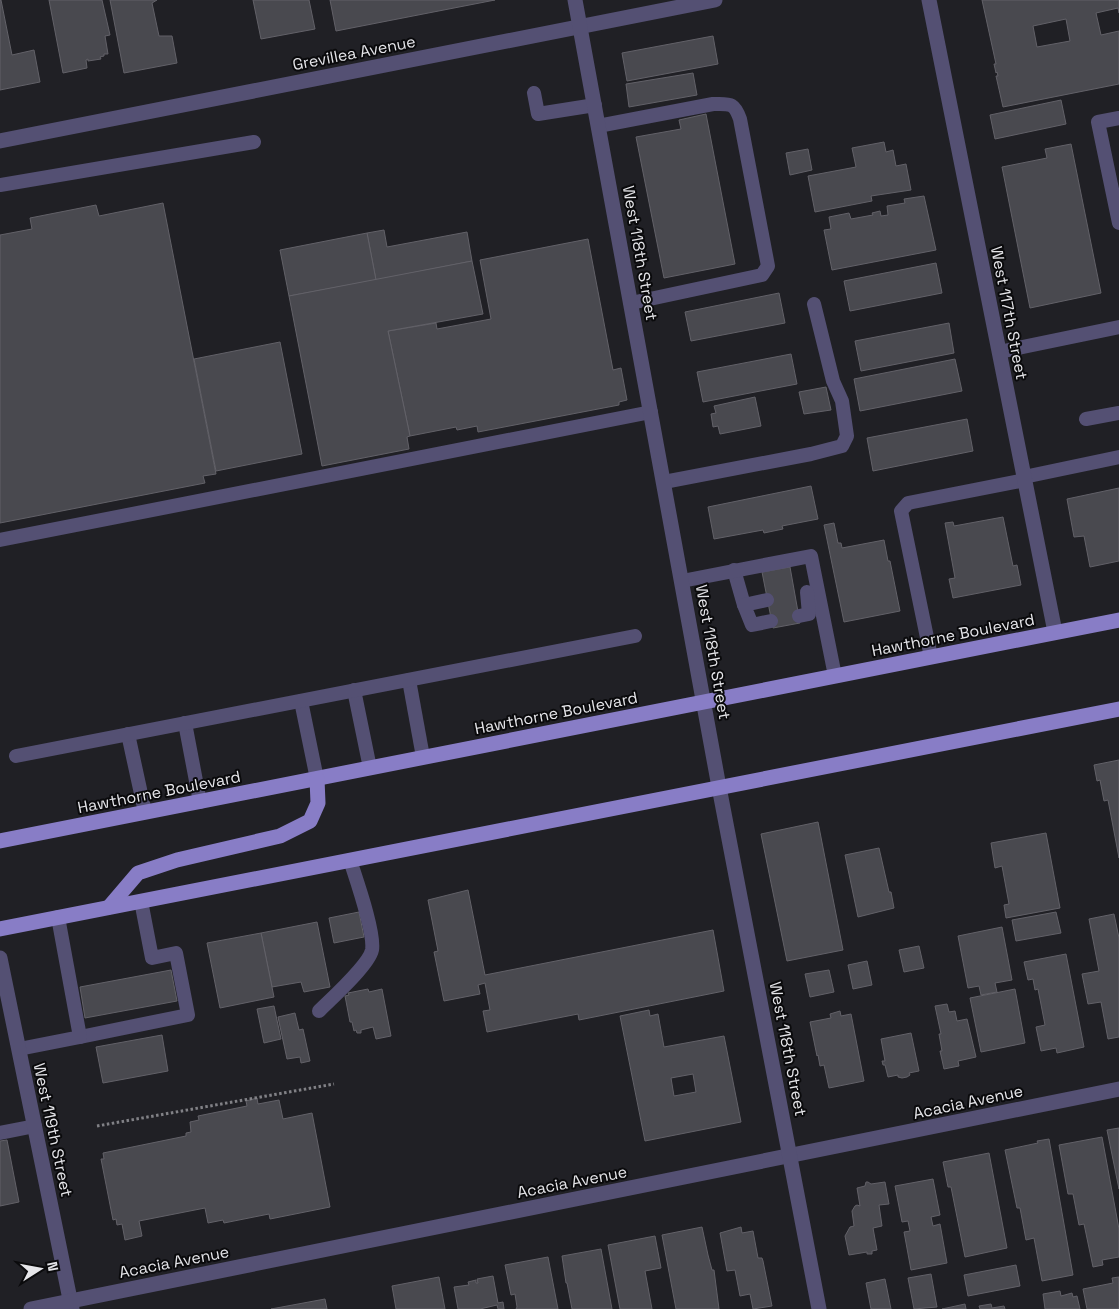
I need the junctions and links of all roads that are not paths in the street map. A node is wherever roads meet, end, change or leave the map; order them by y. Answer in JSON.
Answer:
{"nodes":[{"id":1,"x":575,"y":0,"type":"edge"},
{"id":2,"x":715,"y":0,"type":"edge"},
{"id":3,"x":929,"y":0,"type":"edge"},
{"id":4,"x":580,"y":27,"type":"junction"},
{"id":5,"x":534,"y":93,"type":"dead end"},
{"id":6,"x":595,"y":105,"type":"junction"},
{"id":7,"x":1119,"y":118,"type":"edge"},
{"id":8,"x":598,"y":126,"type":"junction"},
{"id":9,"x":0,"y":141,"type":"edge"},
{"id":10,"x":254,"y":142,"type":"dead end"},
{"id":11,"x":0,"y":185,"type":"edge"},
{"id":12,"x":1119,"y":223,"type":"edge"},
{"id":13,"x":631,"y":303,"type":"junction"},
{"id":14,"x":814,"y":304,"type":"dead end"},
{"id":15,"x":1119,"y":328,"type":"edge"},
{"id":16,"x":999,"y":352,"type":"junction"},
{"id":17,"x":651,"y":412,"type":"junction"},
{"id":18,"x":1119,"y":413,"type":"edge"},
{"id":19,"x":1086,"y":419,"type":"dead end"},
{"id":20,"x":1119,"y":457,"type":"edge"},
{"id":21,"x":1024,"y":478,"type":"junction"},
{"id":22,"x":664,"y":482,"type":"junction"},
{"id":23,"x":0,"y":540,"type":"edge"},
{"id":24,"x":734,"y":570,"type":"junction"},
{"id":25,"x":682,"y":581,"type":"junction"},
{"id":26,"x":806,"y":592,"type":"junction"},
{"id":27,"x":767,"y":600,"type":"dead end"},
{"id":28,"x":744,"y":605,"type":"junction"},
{"id":29,"x":799,"y":616,"type":"dead end"},
{"id":30,"x":1119,"y":620,"type":"edge"},
{"id":31,"x":771,"y":621,"type":"dead end"},
{"id":32,"x":1055,"y":632,"type":"junction"},
{"id":33,"x":635,"y":636,"type":"dead end"},
{"id":34,"x":931,"y":657,"type":"junction"},
{"id":35,"x":834,"y":676,"type":"junction"},
{"id":36,"x":409,"y":680,"type":"junction"},
{"id":37,"x":354,"y":690,"type":"junction"},
{"id":38,"x":301,"y":701,"type":"junction"},
{"id":39,"x":704,"y":702,"type":"junction"},
{"id":40,"x":1119,"y":709,"type":"edge"},
{"id":41,"x":185,"y":723,"type":"junction"},
{"id":42,"x":128,"y":734,"type":"junction"},
{"id":43,"x":16,"y":756,"type":"dead end"},
{"id":44,"x":423,"y":758,"type":"junction"},
{"id":45,"x":370,"y":768,"type":"junction"},
{"id":46,"x":317,"y":779,"type":"junction"},
{"id":47,"x":719,"y":787,"type":"junction"},
{"id":48,"x":200,"y":802,"type":"junction"},
{"id":49,"x":145,"y":812,"type":"junction"},
{"id":50,"x":0,"y":841,"type":"edge"},
{"id":51,"x":350,"y":860,"type":"junction"},
{"id":52,"x":141,"y":901,"type":"junction"},
{"id":53,"x":109,"y":907,"type":"junction"},
{"id":54,"x":58,"y":917,"type":"junction"},
{"id":55,"x":0,"y":929,"type":"edge"},
{"id":56,"x":0,"y":958,"type":"edge"},
{"id":57,"x":319,"y":1011,"type":"dead end"},
{"id":58,"x":80,"y":1037,"type":"junction"},
{"id":59,"x":19,"y":1049,"type":"junction"},
{"id":60,"x":1119,"y":1089,"type":"edge"},
{"id":61,"x":34,"y":1126,"type":"junction"},
{"id":62,"x":0,"y":1133,"type":"edge"},
{"id":63,"x":791,"y":1156,"type":"junction"},
{"id":64,"x":71,"y":1305,"type":"edge"},
{"id":65,"x":31,"y":1309,"type":"edge"},
{"id":66,"x":819,"y":1309,"type":"edge"}],
"edges":[{"from":1,"to":4,"type":"street","name":"West 118th Street"},
{"from":2,"to":4,"type":"street","name":"Grevillea Avenue"},
{"from":3,"to":16,"type":"street","name":"West 117th Street"},
{"from":4,"to":6,"type":"street","name":"West 118th Street"},
{"from":4,"to":9,"type":"street","name":"Grevillea Avenue"},
{"from":5,"to":6,"type":"lane"},
{"from":6,"to":8,"type":"street","name":"West 118th Street"},
{"from":7,"to":12,"type":"lane"},
{"from":8,"to":13,"type":"street","name":"West 118th Street"},
{"from":8,"to":13,"type":"lane"},
{"from":10,"to":11,"type":"lane"},
{"from":13,"to":17,"type":"street","name":"West 118th Street"},
{"from":14,"to":22,"type":"lane"},
{"from":15,"to":16,"type":"lane"},
{"from":16,"to":21,"type":"street","name":"West 117th Street"},
{"from":17,"to":22,"type":"street","name":"West 118th Street"},
{"from":17,"to":23,"type":"lane"},
{"from":18,"to":19,"type":"lane"},
{"from":20,"to":21,"type":"lane"},
{"from":21,"to":32,"type":"street","name":"West 117th Street"},
{"from":21,"to":34,"type":"lane"},
{"from":22,"to":25,"type":"street","name":"West 118th Street"},
{"from":24,"to":25,"type":"lane"},
{"from":24,"to":26,"type":"lane"},
{"from":24,"to":28,"type":"lane"},
{"from":25,"to":39,"type":"street","name":"West 118th Street"},
{"from":26,"to":29,"type":"lane"},
{"from":26,"to":35,"type":"lane"},
{"from":27,"to":28,"type":"lane"},
{"from":28,"to":31,"type":"lane"},
{"from":30,"to":32,"type":"main road","name":"Hawthorne Boulevard"},
{"from":32,"to":34,"type":"main road","name":"Hawthorne Boulevard"},
{"from":33,"to":36,"type":"lane"},
{"from":34,"to":35,"type":"main road","name":"Hawthorne Boulevard"},
{"from":35,"to":39,"type":"main road","name":"Hawthorne Boulevard"},
{"from":36,"to":37,"type":"lane"},
{"from":36,"to":44,"type":"lane"},
{"from":37,"to":38,"type":"lane"},
{"from":37,"to":45,"type":"lane"},
{"from":38,"to":41,"type":"lane"},
{"from":38,"to":46,"type":"lane"},
{"from":39,"to":44,"type":"main road","name":"Hawthorne Boulevard"},
{"from":39,"to":47,"type":"street","name":"West 118th Street"},
{"from":40,"to":47,"type":"main road"},
{"from":41,"to":42,"type":"lane"},
{"from":41,"to":48,"type":"lane"},
{"from":42,"to":43,"type":"lane"},
{"from":42,"to":49,"type":"lane"},
{"from":44,"to":45,"type":"main road","name":"Hawthorne Boulevard"},
{"from":45,"to":46,"type":"main road","name":"Hawthorne Boulevard"},
{"from":46,"to":48,"type":"main road","name":"Hawthorne Boulevard"},
{"from":46,"to":53,"type":"main road"},
{"from":47,"to":51,"type":"main road"},
{"from":47,"to":63,"type":"street","name":"West 118th Street"},
{"from":48,"to":49,"type":"main road","name":"Hawthorne Boulevard"},
{"from":49,"to":50,"type":"main road","name":"Hawthorne Boulevard"},
{"from":51,"to":52,"type":"main road"},
{"from":51,"to":57,"type":"lane"},
{"from":52,"to":53,"type":"main road"},
{"from":52,"to":58,"type":"lane"},
{"from":53,"to":54,"type":"main road"},
{"from":54,"to":55,"type":"main road"},
{"from":54,"to":58,"type":"lane"},
{"from":56,"to":59,"type":"street","name":"West 119th Street"},
{"from":58,"to":59,"type":"lane"},
{"from":59,"to":61,"type":"street","name":"West 119th Street"},
{"from":60,"to":63,"type":"street","name":"Acacia Avenue"},
{"from":61,"to":62,"type":"lane"},
{"from":61,"to":64,"type":"street","name":"West 119th Street"},
{"from":63,"to":64,"type":"street","name":"Acacia Avenue"},
{"from":63,"to":66,"type":"street","name":"West 118th Street"},
{"from":64,"to":65,"type":"street","name":"Acacia Avenue"}]}
